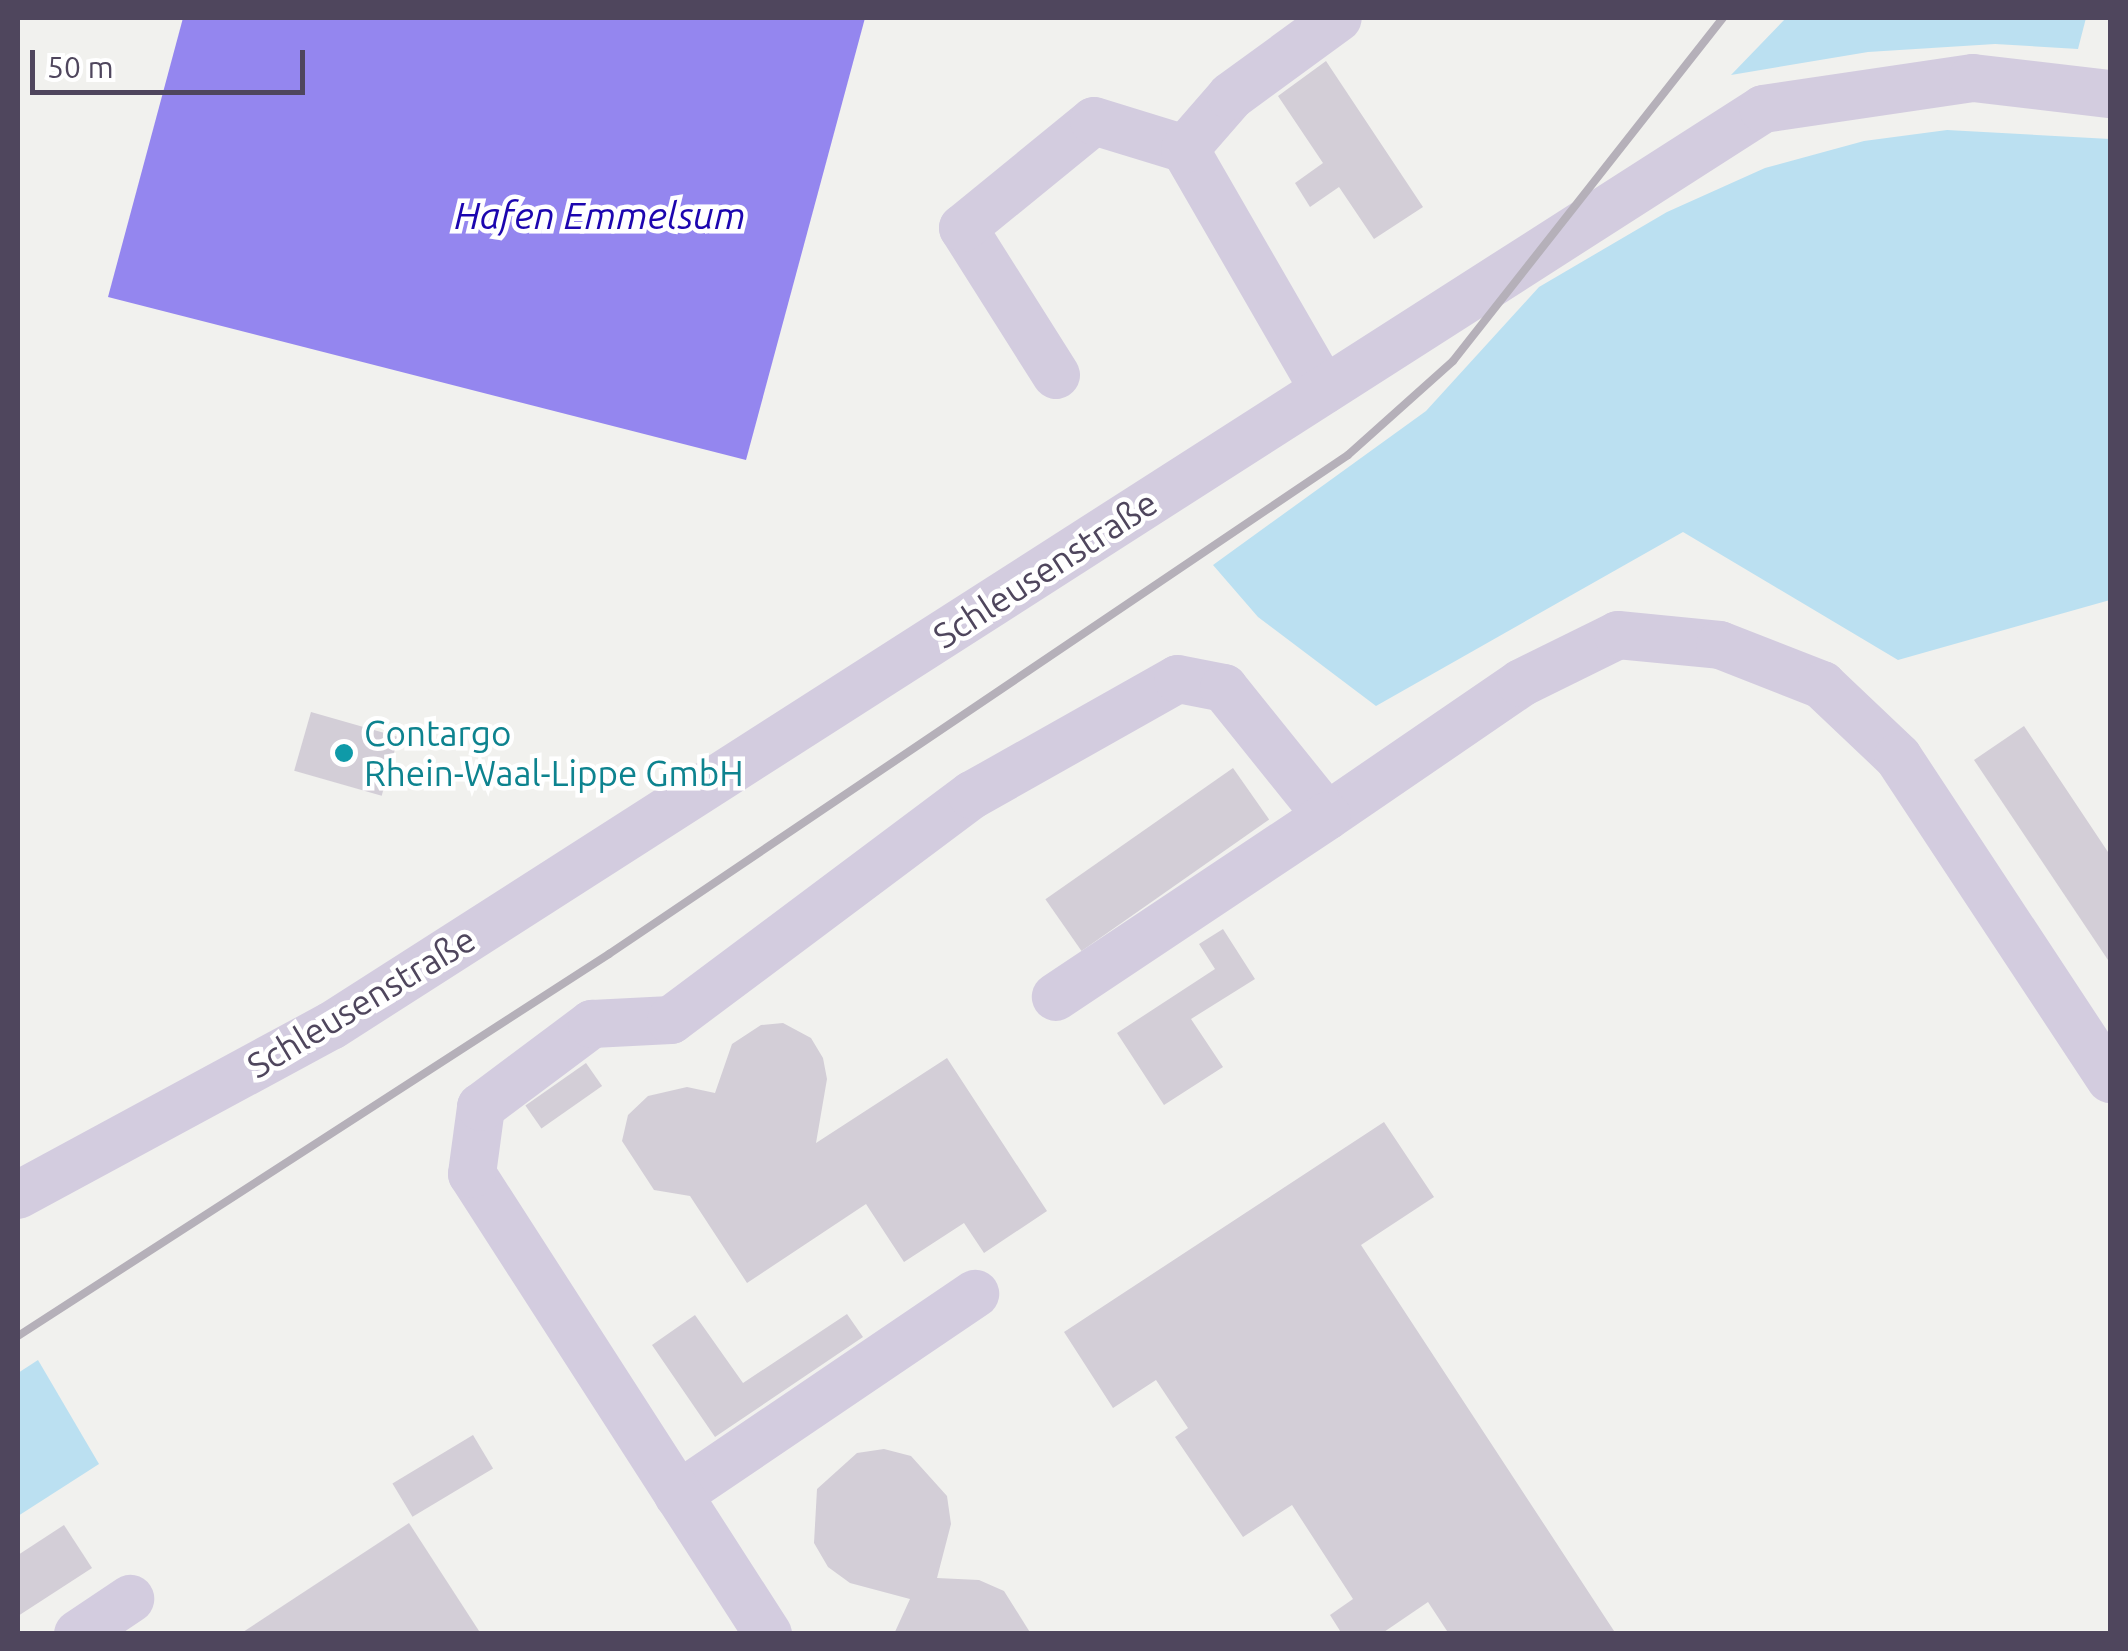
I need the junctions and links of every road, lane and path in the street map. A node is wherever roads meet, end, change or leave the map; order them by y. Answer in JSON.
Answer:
{"nodes":[{"id":1,"x":1338,"y":18,"type":"edge"},
{"id":2,"x":2110,"y":94,"type":"edge"},
{"id":3,"x":1185,"y":150,"type":"junction"},
{"id":4,"x":1056,"y":375,"type":"dead end"},
{"id":5,"x":1324,"y":390,"type":"junction"},
{"id":6,"x":1327,"y":816,"type":"junction"},
{"id":7,"x":1056,"y":997,"type":"dead end"},
{"id":8,"x":2110,"y":1079,"type":"edge"},
{"id":9,"x":18,"y":1195,"type":"edge"},
{"id":10,"x":975,"y":1294,"type":"dead end"},
{"id":11,"x":678,"y":1495,"type":"junction"},
{"id":12,"x":130,"y":1599,"type":"dead end"},
{"id":13,"x":78,"y":1634,"type":"edge"},
{"id":14,"x":768,"y":1634,"type":"edge"}],
"edges":[{"from":1,"to":3,"type":"street"},
{"from":2,"to":5,"type":"street","name":"Schleusenstraße"},
{"from":3,"to":4,"type":"street"},
{"from":3,"to":5,"type":"street"},
{"from":5,"to":9,"type":"street","name":"Schleusenstraße"},
{"from":6,"to":7,"type":"street"},
{"from":6,"to":8,"type":"street"},
{"from":6,"to":11,"type":"street"},
{"from":10,"to":11,"type":"street"},
{"from":11,"to":14,"type":"street"},
{"from":12,"to":13,"type":"street"}]}
